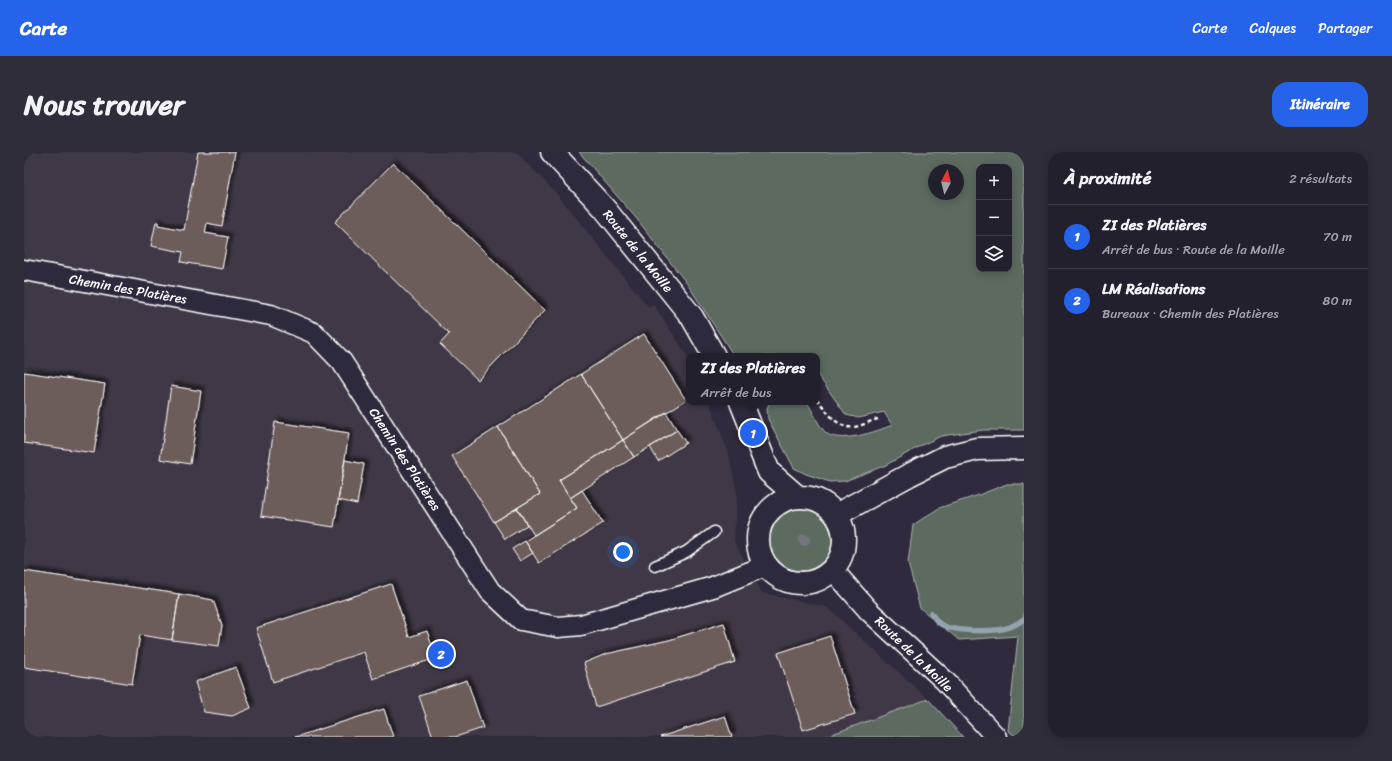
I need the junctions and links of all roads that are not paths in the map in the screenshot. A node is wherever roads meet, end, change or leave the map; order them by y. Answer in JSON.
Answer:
{"nodes":[{"id":1,"x":552,"y":152,"type":"edge"},
{"id":2,"x":24,"y":270,"type":"edge"},
{"id":3,"x":712,"y":353,"type":"edge"},
{"id":4,"x":742,"y":405,"type":"edge"},
{"id":5,"x":1024,"y":448,"type":"edge"},
{"id":6,"x":769,"y":472,"type":"junction"},
{"id":7,"x":798,"y":497,"type":"junction"},
{"id":8,"x":836,"y":515,"type":"junction"},
{"id":9,"x":760,"y":523,"type":"junction"},
{"id":10,"x":714,"y":532,"type":"dead end"},
{"id":11,"x":655,"y":566,"type":"dead end"},
{"id":12,"x":765,"y":566,"type":"junction"},
{"id":13,"x":832,"y":570,"type":"junction"},
{"id":14,"x":996,"y":737,"type":"edge"}],
"edges":[{"from":1,"to":3,"type":"street","name":"Route de la Moille"},
{"from":2,"to":12,"type":"street","name":"Chemin des Platières"},
{"from":4,"to":6,"type":"street"},
{"from":5,"to":8,"type":"street"},
{"from":6,"to":7,"type":"street"},
{"from":6,"to":9,"type":"street"},
{"from":7,"to":8,"type":"street"},
{"from":7,"to":9,"type":"street"},
{"from":8,"to":13,"type":"street"},
{"from":9,"to":12,"type":"street"},
{"from":10,"to":11,"type":"lane"},
{"from":12,"to":13,"type":"street"},
{"from":13,"to":14,"type":"street","name":"Route de la Moille"}]}
